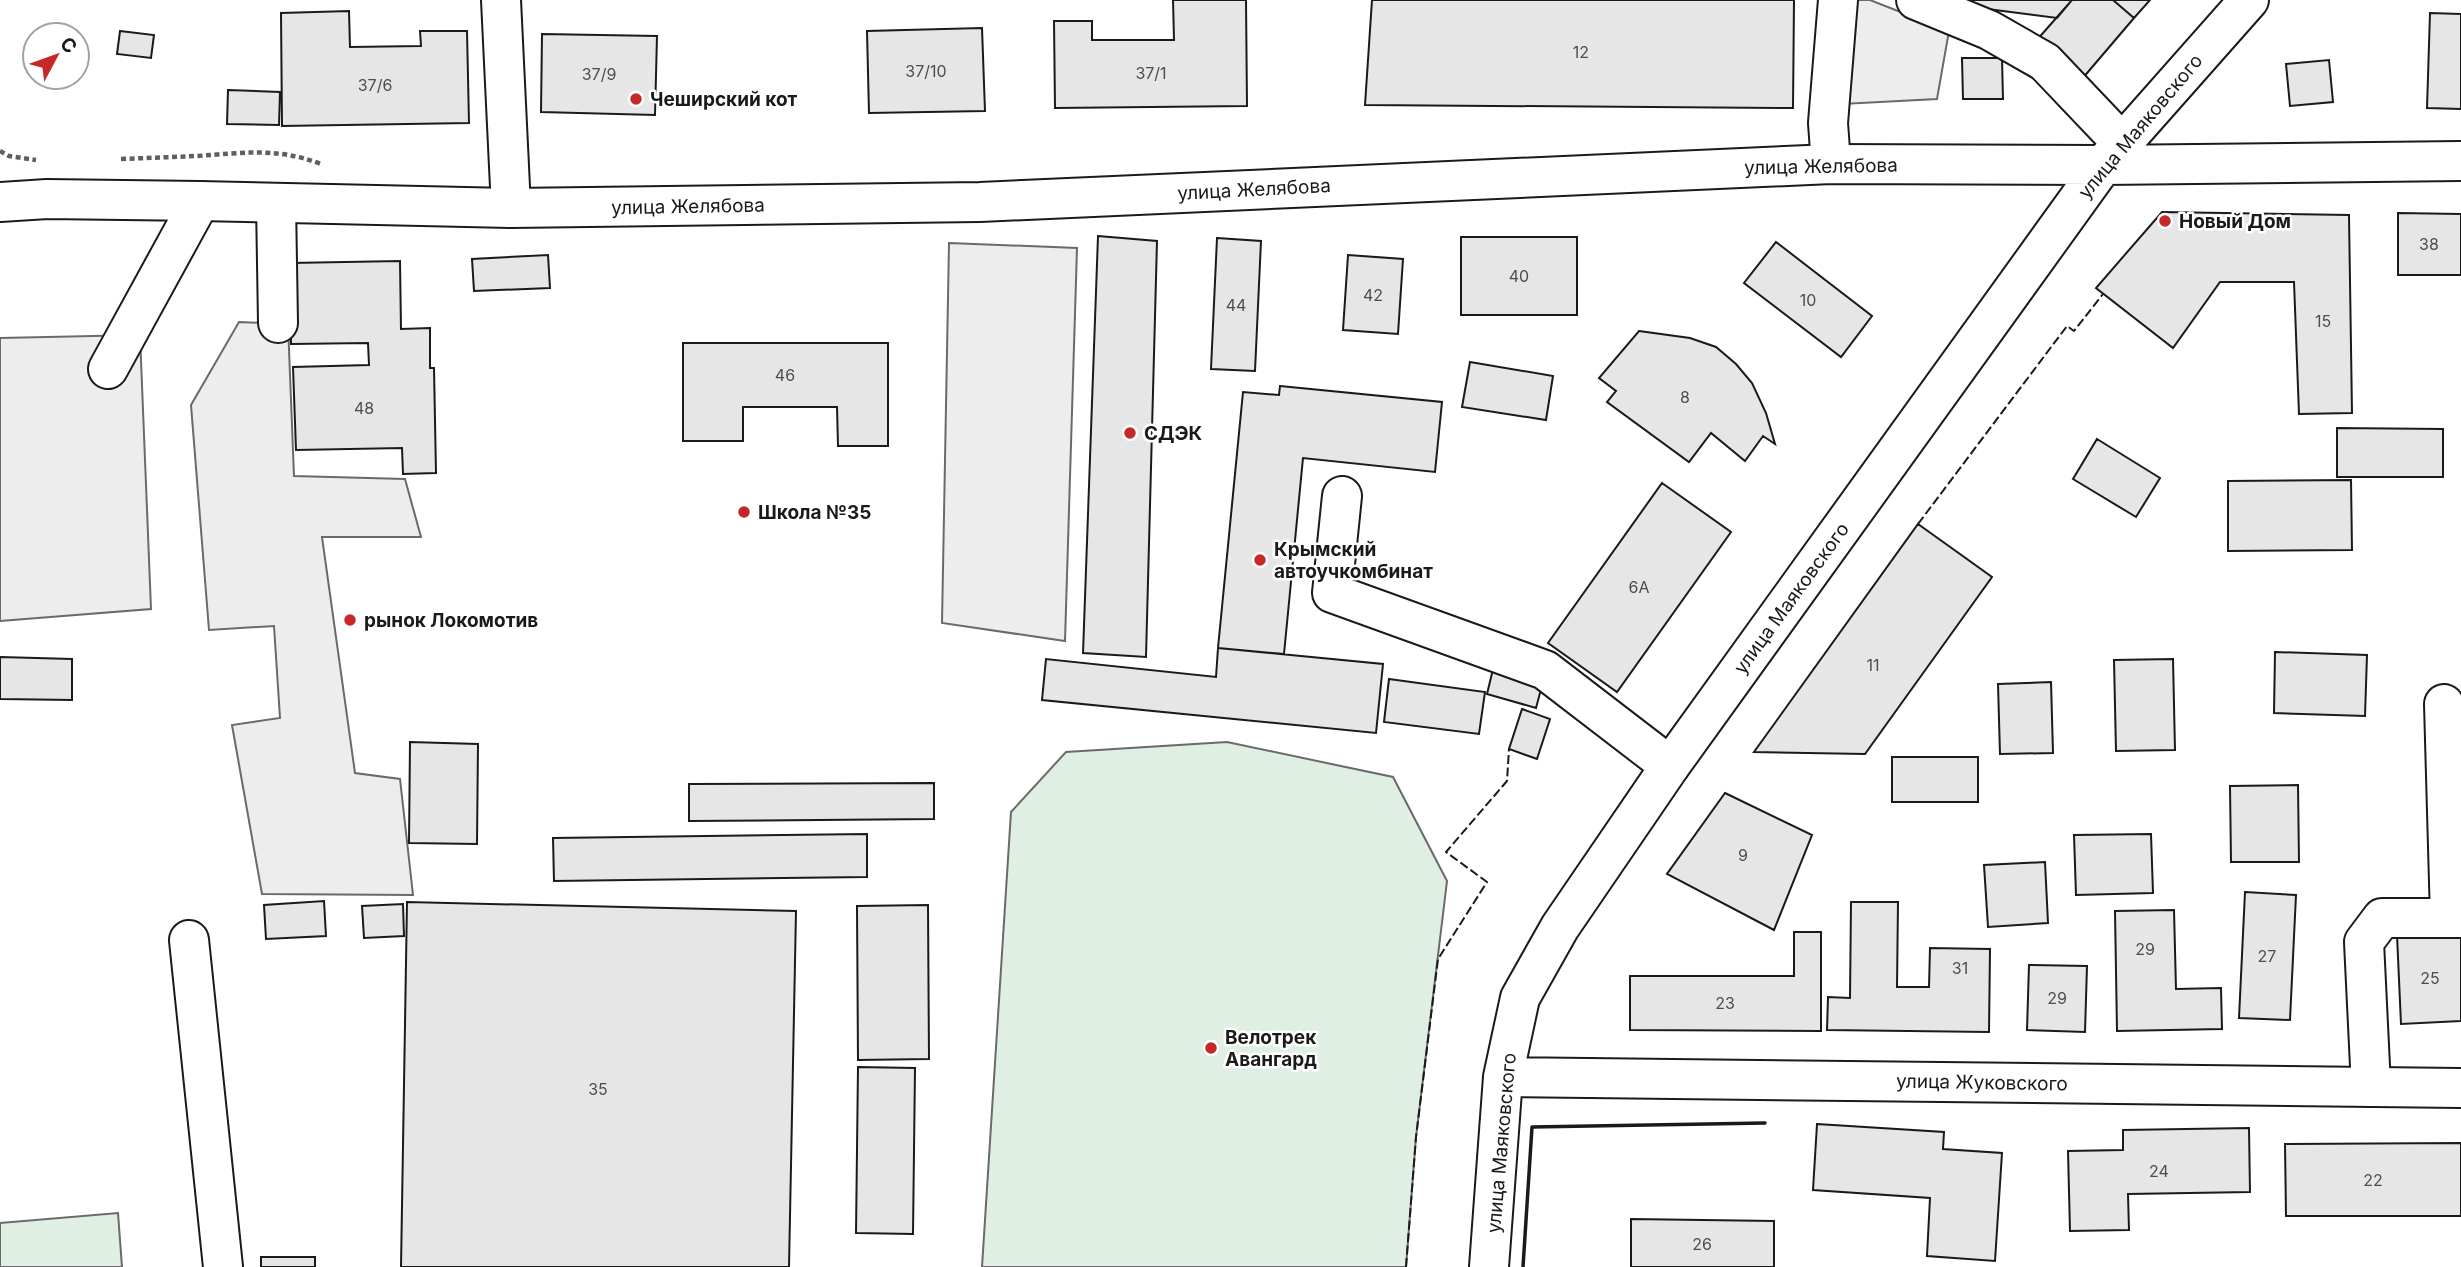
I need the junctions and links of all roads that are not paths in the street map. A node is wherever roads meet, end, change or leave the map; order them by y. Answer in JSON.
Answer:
{"nodes":[{"id":1,"x":501,"y":0,"type":"edge"},
{"id":2,"x":1838,"y":0,"type":"edge"},
{"id":3,"x":1916,"y":0,"type":"edge"},
{"id":4,"x":2249,"y":0,"type":"edge"},
{"id":5,"x":2112,"y":154,"type":"junction"},
{"id":6,"x":2461,"y":161,"type":"edge"},
{"id":7,"x":1831,"y":164,"type":"junction"},
{"id":8,"x":0,"y":185,"type":"edge"},
{"id":9,"x":47,"y":199,"type":"junction"},
{"id":10,"x":200,"y":201,"type":"junction"},
{"id":11,"x":0,"y":202,"type":"edge"},
{"id":12,"x":276,"y":203,"type":"junction"},
{"id":13,"x":511,"y":208,"type":"junction"},
{"id":14,"x":278,"y":323,"type":"dead end"},
{"id":15,"x":108,"y":369,"type":"dead end"},
{"id":16,"x":1342,"y":496,"type":"dead end"},
{"id":17,"x":2444,"y":704,"type":"dead end"},
{"id":18,"x":1670,"y":766,"type":"junction"},
{"id":19,"x":2455,"y":918,"type":"edge"},
{"id":20,"x":189,"y":940,"type":"dead end"},
{"id":21,"x":1503,"y":1077,"type":"junction"},
{"id":22,"x":2371,"y":1087,"type":"junction"},
{"id":23,"x":2461,"y":1088,"type":"edge"},
{"id":24,"x":223,"y":1267,"type":"edge"},
{"id":25,"x":1489,"y":1267,"type":"edge"}],
"edges":[{"from":1,"to":13,"type":"main road"},
{"from":2,"to":7,"type":"main road"},
{"from":3,"to":5,"type":"main road"},
{"from":4,"to":5,"type":"main road","name":"улица Маяковского"},
{"from":5,"to":6,"type":"main road","name":"улица Желябова"},
{"from":5,"to":7,"type":"main road","name":"улица Желябова"},
{"from":5,"to":18,"type":"main road","name":"улица Маяковского"},
{"from":7,"to":13,"type":"main road","name":"улица Желябова"},
{"from":8,"to":9,"type":"main road"},
{"from":9,"to":10,"type":"main road","name":"улица Желябова"},
{"from":9,"to":11,"type":"main road"},
{"from":10,"to":12,"type":"main road","name":"улица Желябова"},
{"from":10,"to":15,"type":"main road"},
{"from":12,"to":13,"type":"main road","name":"улица Желябова"},
{"from":12,"to":14,"type":"main road"},
{"from":16,"to":18,"type":"main road"},
{"from":17,"to":19,"type":"main road"},
{"from":18,"to":21,"type":"main road","name":"улица Маяковского"},
{"from":19,"to":22,"type":"main road"},
{"from":20,"to":24,"type":"main road"},
{"from":21,"to":22,"type":"main road","name":"улица Жуковского"},
{"from":21,"to":25,"type":"main road","name":"улица Маяковского"},
{"from":22,"to":23,"type":"main road","name":"улица Жуковского"}]}
